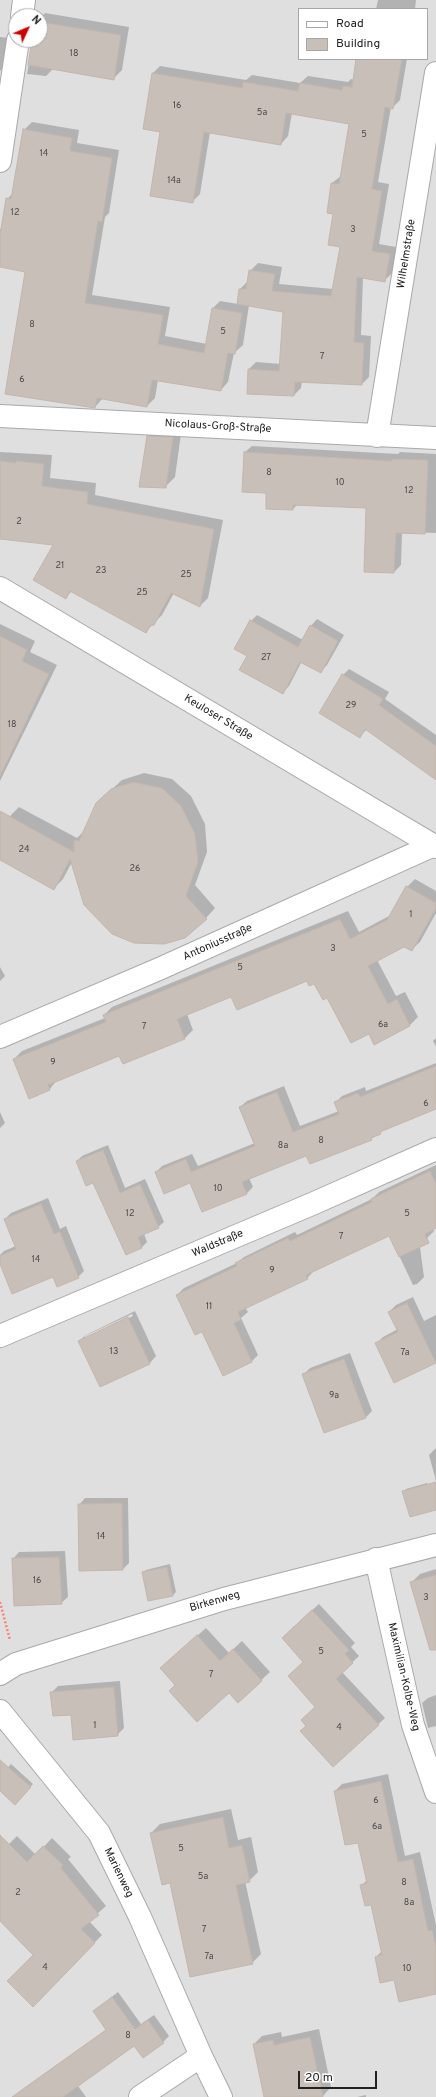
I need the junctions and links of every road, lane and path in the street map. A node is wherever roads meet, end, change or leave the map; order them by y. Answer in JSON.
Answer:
{"nodes":[{"id":1,"x":17,"y":48,"type":"edge"},
{"id":2,"x":436,"y":73,"type":"edge"},
{"id":3,"x":0,"y":162,"type":"edge"},
{"id":4,"x":0,"y":416,"type":"edge"},
{"id":5,"x":377,"y":436,"type":"junction"},
{"id":6,"x":436,"y":438,"type":"edge"},
{"id":7,"x":0,"y":588,"type":"edge"},
{"id":8,"x":432,"y":842,"type":"edge"},
{"id":9,"x":0,"y":1037,"type":"edge"},
{"id":10,"x":436,"y":1149,"type":"edge"},
{"id":11,"x":0,"y":1336,"type":"edge"},
{"id":12,"x":436,"y":1545,"type":"edge"},
{"id":13,"x":376,"y":1559,"type":"junction"},
{"id":14,"x":0,"y":1602,"type":"edge"},
{"id":15,"x":8,"y":1669,"type":"edge"},
{"id":16,"x":0,"y":1712,"type":"edge"},
{"id":17,"x":436,"y":1792,"type":"edge"},
{"id":18,"x":200,"y":2056,"type":"junction"},
{"id":19,"x":140,"y":2097,"type":"edge"},
{"id":20,"x":221,"y":2097,"type":"edge"}],
"edges":[{"from":1,"to":3,"type":"street"},
{"from":2,"to":5,"type":"street","name":"Wilhelmstraße"},
{"from":4,"to":5,"type":"street","name":"Nicolaus-Groß-Straße"},
{"from":5,"to":6,"type":"street","name":"Nicolaus-Groß-Straße"},
{"from":7,"to":8,"type":"street","name":"Keuloser Straße"},
{"from":8,"to":9,"type":"street","name":"Antoniusstraße"},
{"from":10,"to":11,"type":"street","name":"Waldstraße"},
{"from":12,"to":13,"type":"street","name":"Birkenweg"},
{"from":13,"to":15,"type":"street","name":"Birkenweg"},
{"from":13,"to":17,"type":"street","name":"Maximilian-Kolbe-Weg"},
{"from":14,"to":15,"type":"path"},
{"from":16,"to":18,"type":"street","name":"Marienweg"},
{"from":18,"to":19,"type":"street"},
{"from":18,"to":20,"type":"street","name":"Marienweg"}]}
